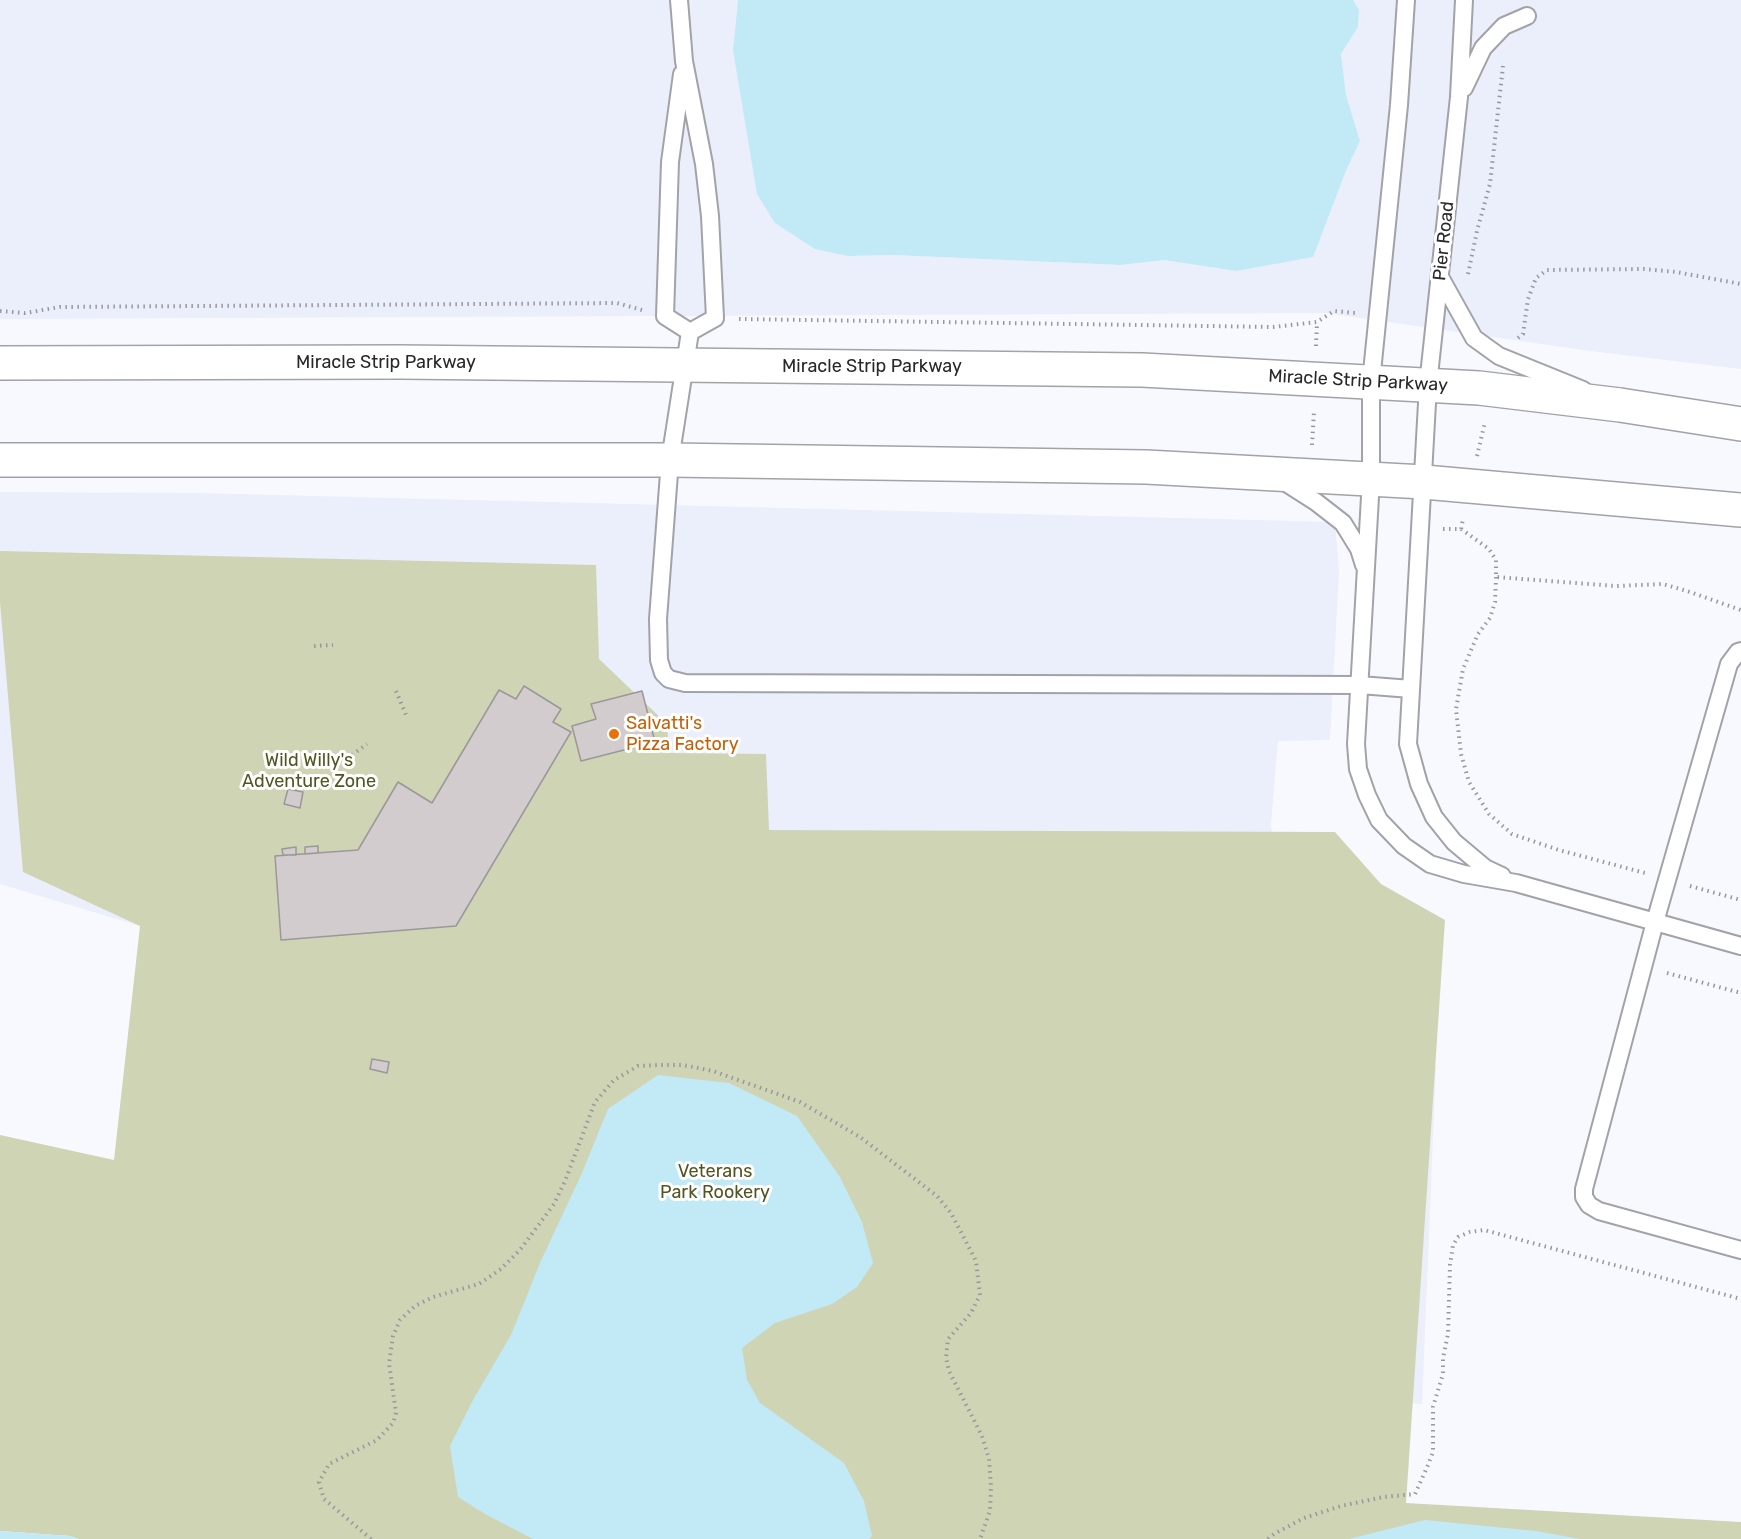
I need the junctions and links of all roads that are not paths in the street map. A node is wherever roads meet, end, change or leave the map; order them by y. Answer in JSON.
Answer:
{"nodes":[{"id":1,"x":679,"y":0,"type":"edge"},
{"id":2,"x":1406,"y":0,"type":"edge"},
{"id":3,"x":1464,"y":0,"type":"edge"},
{"id":4,"x":1527,"y":16,"type":"dead end"},
{"id":5,"x":684,"y":61,"type":"junction"},
{"id":6,"x":1460,"y":97,"type":"junction"},
{"id":7,"x":1440,"y":277,"type":"junction"},
{"id":8,"x":690,"y":332,"type":"junction"},
{"id":9,"x":0,"y":363,"type":"edge"},
{"id":10,"x":685,"y":366,"type":"junction"},
{"id":11,"x":1371,"y":382,"type":"junction"},
{"id":12,"x":1428,"y":385,"type":"junction"},
{"id":13,"x":1620,"y":405,"type":"junction"},
{"id":14,"x":1741,"y":424,"type":"edge"},
{"id":15,"x":0,"y":460,"type":"edge"},
{"id":16,"x":670,"y":460,"type":"junction"},
{"id":17,"x":1272,"y":474,"type":"junction"},
{"id":18,"x":1371,"y":479,"type":"junction"},
{"id":19,"x":1424,"y":482,"type":"junction"},
{"id":20,"x":1741,"y":510,"type":"edge"},
{"id":21,"x":1366,"y":574,"type":"junction"},
{"id":22,"x":1741,"y":651,"type":"edge"},
{"id":23,"x":1360,"y":685,"type":"junction"},
{"id":24,"x":1411,"y":689,"type":"junction"},
{"id":25,"x":1516,"y":883,"type":"junction"},
{"id":26,"x":1655,"y":922,"type":"junction"},
{"id":27,"x":1741,"y":946,"type":"edge"},
{"id":28,"x":1741,"y":1250,"type":"edge"}],
"edges":[{"from":1,"to":5,"type":"lane"},
{"from":2,"to":11,"type":"lane"},
{"from":3,"to":6,"type":"lane","name":"Pier Road"},
{"from":4,"to":6,"type":"lane"},
{"from":5,"to":8,"type":"lane"},
{"from":5,"to":8,"type":"lane"},
{"from":6,"to":7,"type":"lane","name":"Pier Road"},
{"from":7,"to":12,"type":"lane","name":"Pier Road"},
{"from":7,"to":13,"type":"lane"},
{"from":8,"to":10,"type":"lane"},
{"from":9,"to":10,"type":"highway","name":"Miracle Strip Parkway"},
{"from":10,"to":11,"type":"highway","name":"Miracle Strip Parkway"},
{"from":10,"to":16,"type":"lane"},
{"from":11,"to":12,"type":"highway","name":"Miracle Strip Parkway"},
{"from":11,"to":18,"type":"lane"},
{"from":12,"to":13,"type":"highway","name":"Miracle Strip Parkway"},
{"from":12,"to":19,"type":"lane","name":"Pier Road"},
{"from":13,"to":14,"type":"highway","name":"Miracle Strip Parkway"},
{"from":15,"to":16,"type":"highway"},
{"from":16,"to":17,"type":"highway"},
{"from":16,"to":23,"type":"lane"},
{"from":17,"to":18,"type":"highway"},
{"from":17,"to":21,"type":"lane"},
{"from":18,"to":19,"type":"highway"},
{"from":18,"to":21,"type":"lane"},
{"from":19,"to":20,"type":"highway"},
{"from":19,"to":24,"type":"lane","name":"Pier Road"},
{"from":21,"to":23,"type":"lane"},
{"from":22,"to":26,"type":"lane"},
{"from":23,"to":24,"type":"lane"},
{"from":23,"to":25,"type":"lane"},
{"from":24,"to":25,"type":"lane","name":"Pier Road"},
{"from":25,"to":26,"type":"lane"},
{"from":26,"to":27,"type":"lane"},
{"from":26,"to":28,"type":"lane"}]}
